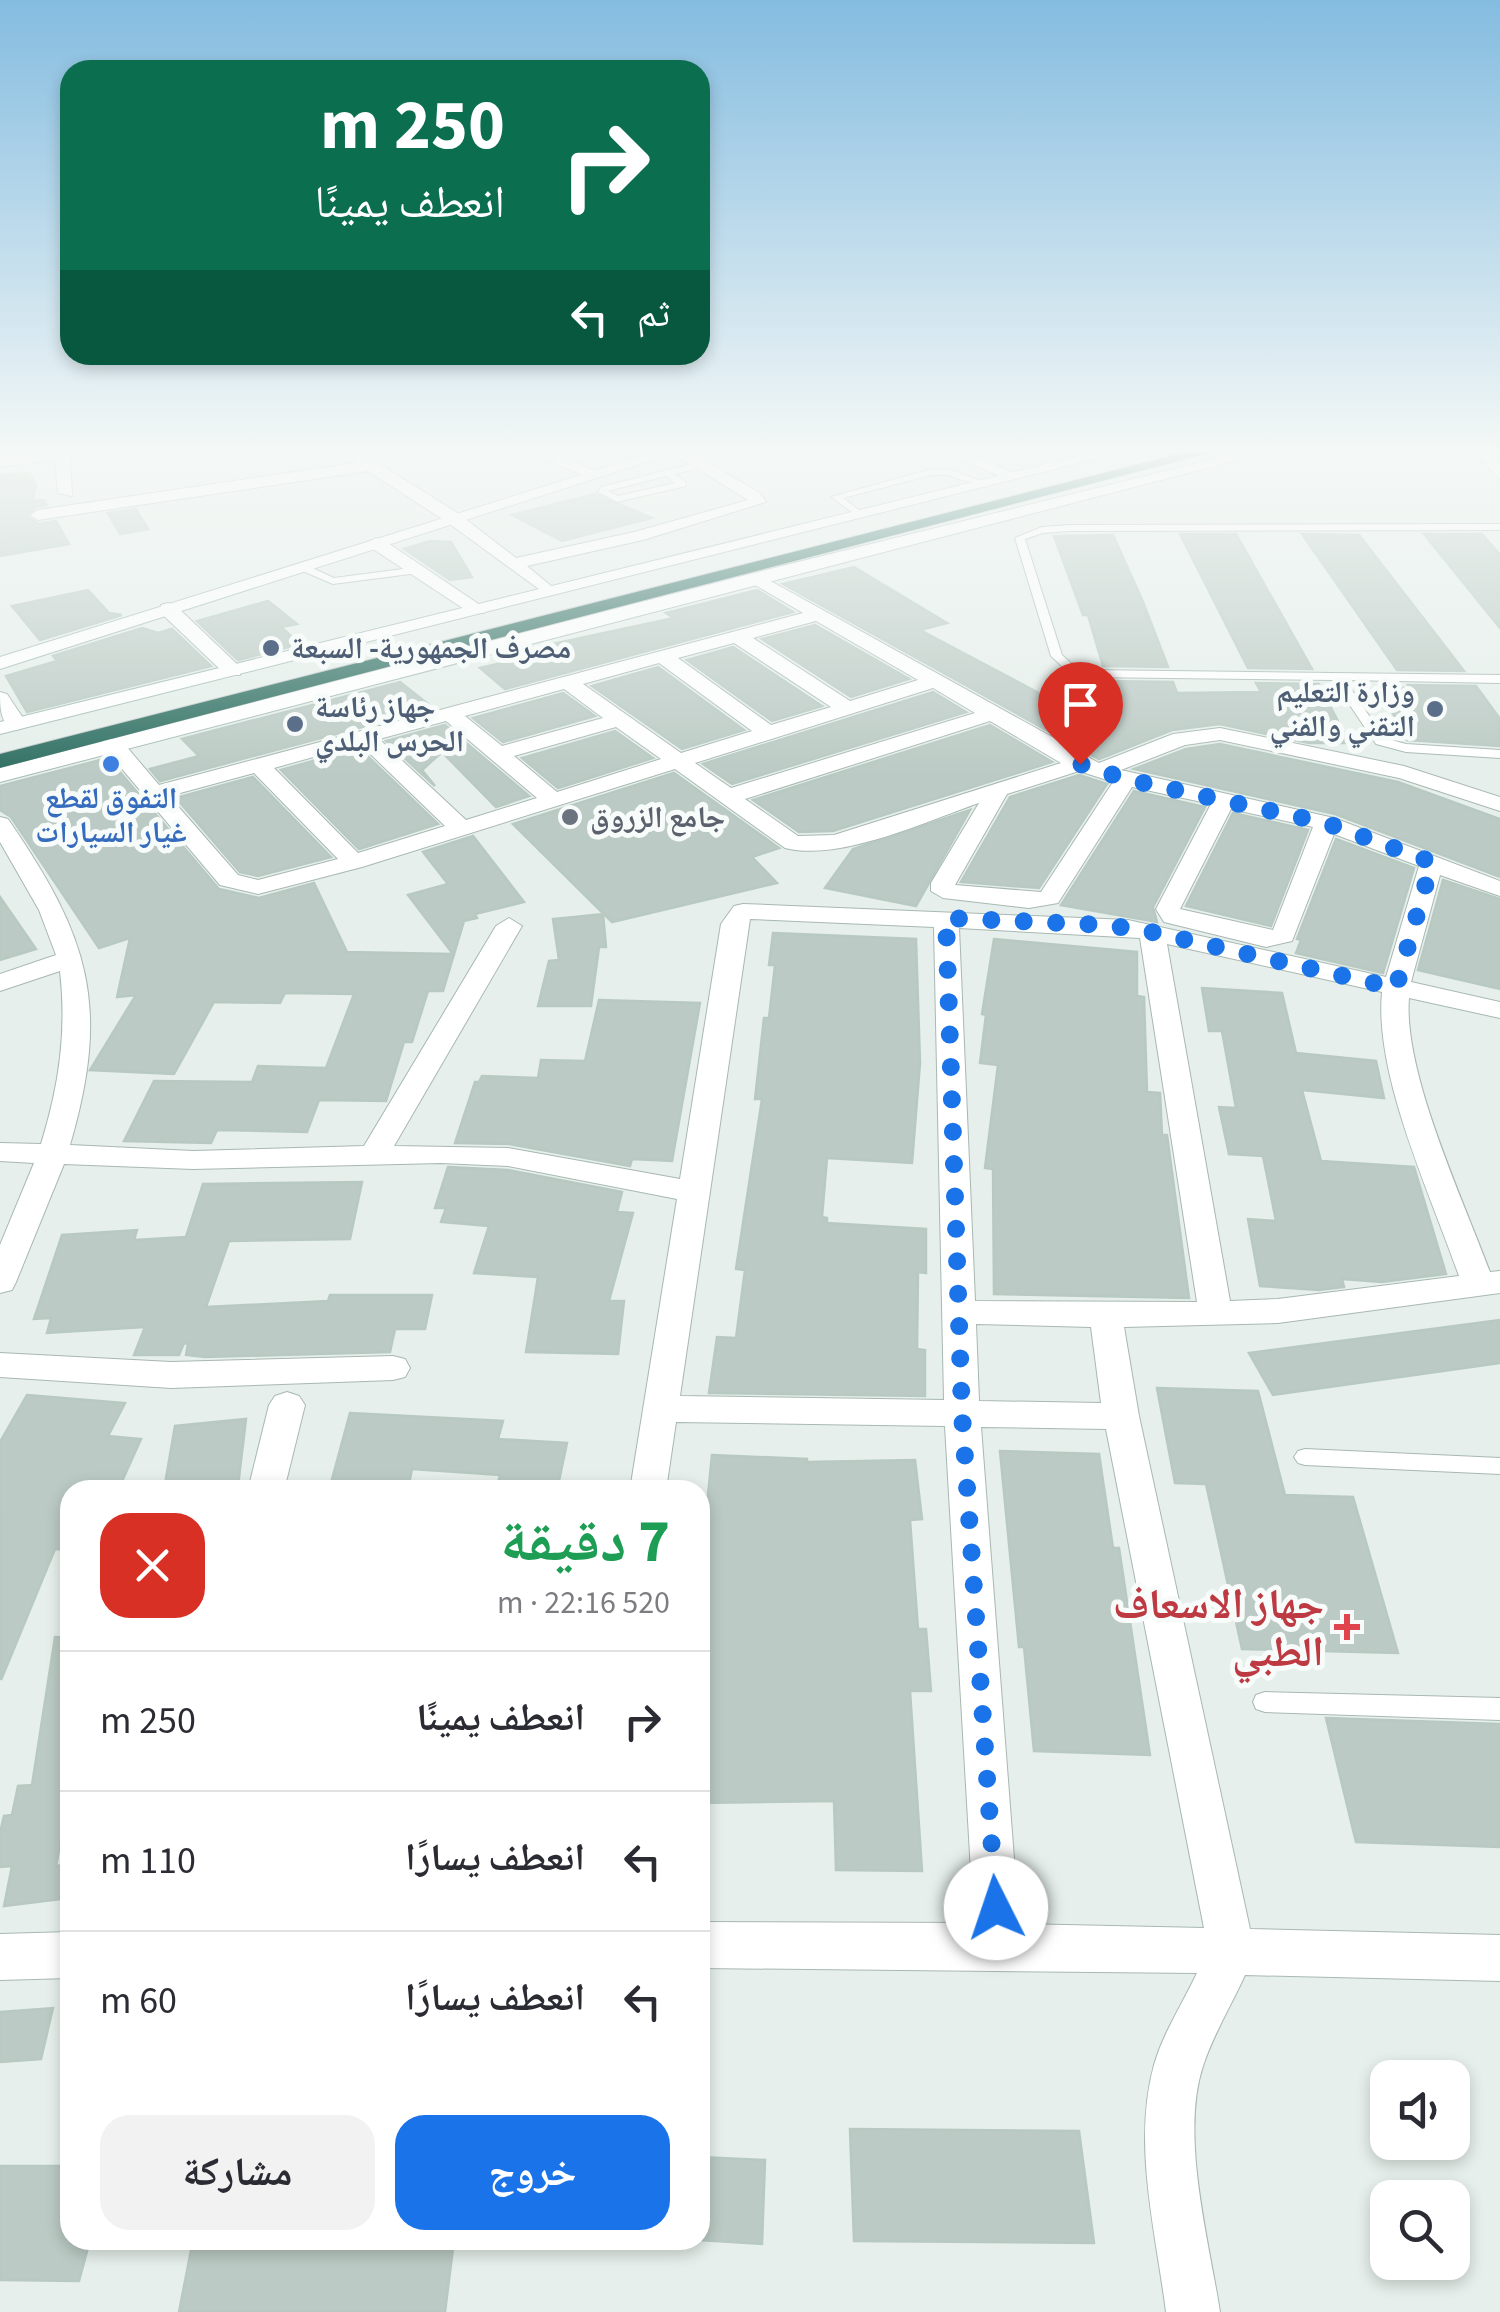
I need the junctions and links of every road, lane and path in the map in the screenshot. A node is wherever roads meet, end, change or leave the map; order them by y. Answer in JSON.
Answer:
{"nodes":[{"id":1,"x":320,"y":561,"type":"edge"},
{"id":2,"x":404,"y":561,"type":"edge"},
{"id":3,"x":508,"y":561,"type":"edge"},
{"id":4,"x":526,"y":561,"type":"edge"},
{"id":5,"x":657,"y":561,"type":"edge"},
{"id":6,"x":723,"y":561,"type":"edge"},
{"id":7,"x":793,"y":561,"type":"edge"},
{"id":8,"x":825,"y":561,"type":"edge"},
{"id":9,"x":1027,"y":561,"type":"edge"},
{"id":10,"x":512,"y":564,"type":"junction"},
{"id":11,"x":302,"y":567,"type":"junction"},
{"id":12,"x":418,"y":570,"type":"junction"},
{"id":13,"x":756,"y":578,"type":"junction"},
{"id":14,"x":546,"y":590,"type":"junction"},
{"id":15,"x":168,"y":609,"type":"junction"},
{"id":16,"x":477,"y":609,"type":"junction"},
{"id":17,"x":819,"y":614,"type":"junction"},
{"id":18,"x":737,"y":636,"type":"junction"},
{"id":19,"x":662,"y":656,"type":"junction"},
{"id":20,"x":0,"y":663,"type":"edge"},
{"id":21,"x":233,"y":671,"type":"junction"},
{"id":22,"x":376,"y":671,"type":"junction"},
{"id":23,"x":1338,"y":679,"type":"junction"},
{"id":24,"x":935,"y":681,"type":"junction"},
{"id":25,"x":1498,"y":681,"type":"edge"},
{"id":26,"x":567,"y":682,"type":"junction"},
{"id":27,"x":0,"y":698,"type":"edge"},
{"id":28,"x":246,"y":704,"type":"junction"},
{"id":29,"x":847,"y":708,"type":"junction"},
{"id":30,"x":450,"y":714,"type":"junction"},
{"id":31,"x":992,"y":714,"type":"junction"},
{"id":32,"x":618,"y":720,"type":"junction"},
{"id":33,"x":8,"y":726,"type":"edge"},
{"id":34,"x":768,"y":732,"type":"junction"},
{"id":35,"x":364,"y":737,"type":"junction"},
{"id":36,"x":0,"y":744,"type":"edge"},
{"id":37,"x":112,"y":744,"type":"junction"},
{"id":38,"x":498,"y":754,"type":"junction"},
{"id":39,"x":1500,"y":754,"type":"edge"},
{"id":40,"x":0,"y":761,"type":"edge"},
{"id":41,"x":677,"y":761,"type":"junction"},
{"id":42,"x":259,"y":765,"type":"junction"},
{"id":43,"x":1089,"y":767,"type":"junction"},
{"id":44,"x":0,"y":776,"type":"edge"},
{"id":45,"x":1126,"y":779,"type":"junction"},
{"id":46,"x":998,"y":791,"type":"junction"},
{"id":47,"x":155,"y":793,"type":"junction"},
{"id":48,"x":727,"y":797,"type":"junction"},
{"id":49,"x":553,"y":800,"type":"junction"},
{"id":50,"x":1224,"y":800,"type":"junction"},
{"id":51,"x":1500,"y":804,"type":"edge"},
{"id":52,"x":1326,"y":823,"type":"junction"},
{"id":53,"x":0,"y":824,"type":"edge"},
{"id":54,"x":461,"y":828,"type":"junction"},
{"id":55,"x":354,"y":862,"type":"junction"},
{"id":56,"x":1432,"y":862,"type":"junction"},
{"id":57,"x":1500,"y":889,"type":"edge"},
{"id":58,"x":946,"y":918,"type":"junction"},
{"id":59,"x":509,"y":926,"type":"dead end"},
{"id":60,"x":1152,"y":932,"type":"junction"},
{"id":61,"x":70,"y":958,"type":"junction"},
{"id":62,"x":0,"y":984,"type":"edge"},
{"id":63,"x":1396,"y":988,"type":"junction"},
{"id":64,"x":1500,"y":1010,"type":"edge"},
{"id":65,"x":0,"y":1152,"type":"edge"},
{"id":66,"x":374,"y":1155,"type":"junction"},
{"id":67,"x":54,"y":1156,"type":"junction"},
{"id":68,"x":694,"y":1192,"type":"junction"},
{"id":69,"x":0,"y":1282,"type":"edge"},
{"id":70,"x":1489,"y":1283,"type":"edge"},
{"id":71,"x":958,"y":1312,"type":"junction"},
{"id":72,"x":1216,"y":1314,"type":"junction"},
{"id":73,"x":1106,"y":1316,"type":"junction"},
{"id":74,"x":0,"y":1365,"type":"edge"},
{"id":75,"x":393,"y":1368,"type":"dead end"},
{"id":76,"x":287,"y":1404,"type":"dead end"},
{"id":77,"x":660,"y":1409,"type":"junction"},
{"id":78,"x":962,"y":1414,"type":"junction"},
{"id":79,"x":1121,"y":1416,"type":"junction"},
{"id":80,"x":1305,"y":1457,"type":"dead end"},
{"id":81,"x":1500,"y":1466,"type":"edge"},
{"id":82,"x":268,"y":1480,"type":"edge"},
{"id":83,"x":649,"y":1480,"type":"edge"},
{"id":84,"x":1265,"y":1702,"type":"dead end"},
{"id":85,"x":1500,"y":1709,"type":"edge"},
{"id":86,"x":710,"y":1946,"type":"edge"},
{"id":87,"x":998,"y":1946,"type":"junction"},
{"id":88,"x":1232,"y":1952,"type":"junction"},
{"id":89,"x":60,"y":1955,"type":"edge"},
{"id":90,"x":0,"y":1957,"type":"edge"},
{"id":91,"x":1500,"y":1958,"type":"edge"},
{"id":92,"x":1193,"y":2312,"type":"edge"}],
"edges":[{"from":1,"to":11,"type":"street"},
{"from":2,"to":12,"type":"street"},
{"from":3,"to":10,"type":"street"},
{"from":4,"to":10,"type":"street"},
{"from":5,"to":14,"type":"street"},
{"from":6,"to":36,"type":"highway"},
{"from":7,"to":22,"type":"highway"},
{"from":8,"to":13,"type":"street"},
{"from":9,"to":23,"type":"lane"},
{"from":10,"to":14,"type":"street"},
{"from":11,"to":12,"type":"lane"},
{"from":11,"to":15,"type":"street"},
{"from":12,"to":16,"type":"street"},
{"from":13,"to":17,"type":"street"},
{"from":13,"to":22,"type":"street"},
{"from":14,"to":16,"type":"street"},
{"from":15,"to":20,"type":"street"},
{"from":15,"to":21,"type":"street"},
{"from":16,"to":21,"type":"street"},
{"from":17,"to":18,"type":"street"},
{"from":17,"to":24,"type":"street"},
{"from":18,"to":19,"type":"street"},
{"from":18,"to":29,"type":"street"},
{"from":19,"to":26,"type":"street"},
{"from":19,"to":34,"type":"street"},
{"from":21,"to":33,"type":"street"},
{"from":22,"to":28,"type":"street"},
{"from":23,"to":25,"type":"lane"},
{"from":23,"to":39,"type":"lane"},
{"from":24,"to":29,"type":"street"},
{"from":24,"to":31,"type":"street"},
{"from":26,"to":30,"type":"street"},
{"from":26,"to":32,"type":"street"},
{"from":27,"to":33,"type":"street"},
{"from":28,"to":37,"type":"street"},
{"from":28,"to":40,"type":"highway"},
{"from":29,"to":34,"type":"street"},
{"from":30,"to":35,"type":"street"},
{"from":30,"to":38,"type":"street"},
{"from":31,"to":43,"type":"street"},
{"from":31,"to":48,"type":"street"},
{"from":32,"to":38,"type":"street"},
{"from":32,"to":41,"type":"street"},
{"from":34,"to":41,"type":"street"},
{"from":35,"to":42,"type":"street"},
{"from":35,"to":54,"type":"street"},
{"from":37,"to":44,"type":"street"},
{"from":37,"to":47,"type":"street"},
{"from":38,"to":49,"type":"street"},
{"from":41,"to":48,"type":"street"},
{"from":41,"to":49,"type":"street"},
{"from":42,"to":47,"type":"street"},
{"from":42,"to":55,"type":"street"},
{"from":43,"to":45,"type":"street"},
{"from":43,"to":46,"type":"street"},
{"from":43,"to":51,"type":"street"},
{"from":45,"to":46,"type":"street"},
{"from":45,"to":50,"type":"street"},
{"from":46,"to":48,"type":"street"},
{"from":47,"to":55,"type":"street"},
{"from":49,"to":54,"type":"street"},
{"from":50,"to":52,"type":"street"},
{"from":50,"to":52,"type":"street"},
{"from":52,"to":56,"type":"street"},
{"from":53,"to":61,"type":"street"},
{"from":54,"to":55,"type":"street"},
{"from":56,"to":57,"type":"street"},
{"from":56,"to":63,"type":"street"},
{"from":58,"to":60,"type":"street"},
{"from":58,"to":68,"type":"street"},
{"from":58,"to":71,"type":"street"},
{"from":59,"to":66,"type":"street"},
{"from":60,"to":63,"type":"street"},
{"from":60,"to":72,"type":"street"},
{"from":61,"to":62,"type":"street"},
{"from":61,"to":67,"type":"street"},
{"from":63,"to":64,"type":"street"},
{"from":63,"to":70,"type":"street"},
{"from":65,"to":67,"type":"street"},
{"from":66,"to":67,"type":"street"},
{"from":66,"to":68,"type":"street"},
{"from":67,"to":69,"type":"street"},
{"from":68,"to":77,"type":"street"},
{"from":70,"to":72,"type":"street"},
{"from":71,"to":73,"type":"street"},
{"from":71,"to":78,"type":"street"},
{"from":72,"to":73,"type":"street"},
{"from":73,"to":79,"type":"street"},
{"from":74,"to":75,"type":"street"},
{"from":76,"to":82,"type":"street"},
{"from":77,"to":78,"type":"street"},
{"from":77,"to":83,"type":"street"},
{"from":78,"to":79,"type":"street"},
{"from":78,"to":87,"type":"street"},
{"from":79,"to":88,"type":"street"},
{"from":80,"to":81,"type":"lane"},
{"from":84,"to":85,"type":"lane"},
{"from":86,"to":87,"type":"street"},
{"from":87,"to":88,"type":"street"},
{"from":88,"to":91,"type":"street"},
{"from":88,"to":92,"type":"street"},
{"from":89,"to":90,"type":"street"}]}
